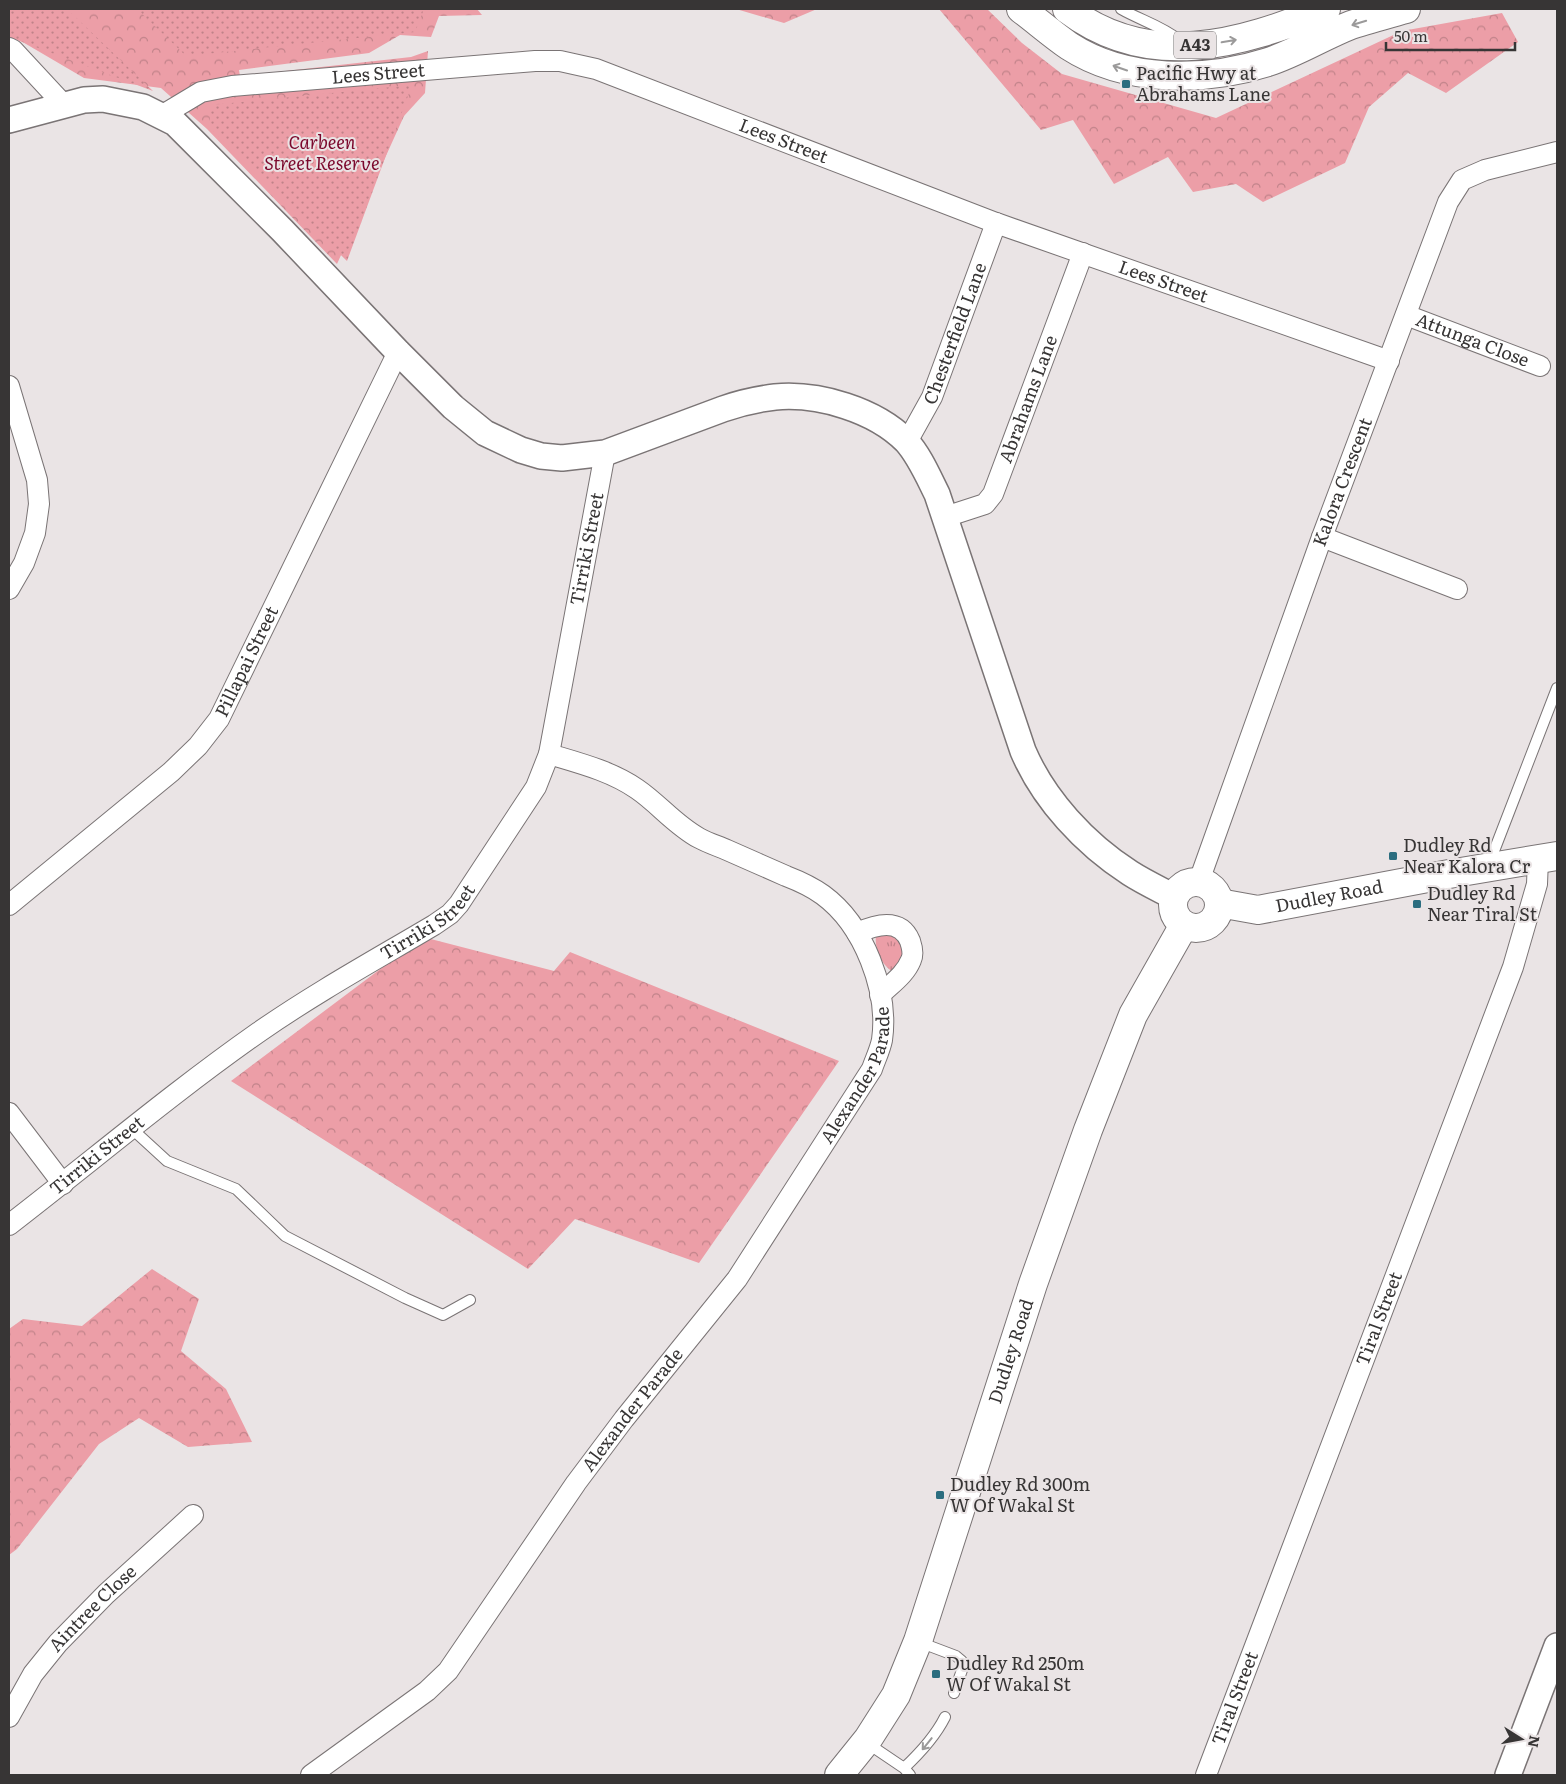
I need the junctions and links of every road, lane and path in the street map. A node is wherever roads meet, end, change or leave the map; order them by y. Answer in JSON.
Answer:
{"nodes":[{"id":1,"x":1021,"y":9,"type":"edge"},
{"id":2,"x":1067,"y":9,"type":"edge"},
{"id":3,"x":1121,"y":9,"type":"edge"},
{"id":4,"x":1326,"y":9,"type":"edge"},
{"id":5,"x":1406,"y":9,"type":"edge"},
{"id":6,"x":1186,"y":46,"type":"junction"},
{"id":7,"x":9,"y":48,"type":"edge"},
{"id":8,"x":64,"y":105,"type":"junction"},
{"id":9,"x":161,"y":116,"type":"junction"},
{"id":10,"x":9,"y":120,"type":"edge"},
{"id":11,"x":1557,"y":152,"type":"edge"},
{"id":12,"x":996,"y":223,"type":"junction"},
{"id":13,"x":1083,"y":253,"type":"junction"},
{"id":14,"x":1406,"y":314,"type":"junction"},
{"id":15,"x":398,"y":352,"type":"junction"},
{"id":16,"x":1389,"y":361,"type":"junction"},
{"id":17,"x":1540,"y":366,"type":"dead end"},
{"id":18,"x":9,"y":386,"type":"edge"},
{"id":19,"x":906,"y":442,"type":"junction"},
{"id":20,"x":605,"y":454,"type":"junction"},
{"id":21,"x":945,"y":517,"type":"junction"},
{"id":22,"x":1322,"y":537,"type":"junction"},
{"id":23,"x":9,"y":589,"type":"edge"},
{"id":24,"x":1457,"y":590,"type":"dead end"},
{"id":25,"x":1557,"y":688,"type":"edge"},
{"id":26,"x":549,"y":754,"type":"junction"},
{"id":27,"x":1548,"y":857,"type":"edge"},
{"id":28,"x":1488,"y":867,"type":"junction"},
{"id":29,"x":1199,"y":881,"type":"junction"},
{"id":30,"x":1174,"y":897,"type":"junction"},
{"id":31,"x":1219,"y":903,"type":"junction"},
{"id":32,"x":9,"y":905,"type":"edge"},
{"id":33,"x":1184,"y":925,"type":"junction"},
{"id":34,"x":856,"y":933,"type":"junction"},
{"id":35,"x":880,"y":994,"type":"junction"},
{"id":36,"x":9,"y":1113,"type":"edge"},
{"id":37,"x":131,"y":1128,"type":"junction"},
{"id":38,"x":63,"y":1184,"type":"junction"},
{"id":39,"x":9,"y":1225,"type":"edge"},
{"id":40,"x":470,"y":1300,"type":"dead end"},
{"id":41,"x":192,"y":1515,"type":"dead end"},
{"id":42,"x":918,"y":1641,"type":"junction"},
{"id":43,"x":1557,"y":1646,"type":"edge"},
{"id":44,"x":954,"y":1693,"type":"dead end"},
{"id":45,"x":9,"y":1717,"type":"edge"},
{"id":46,"x":945,"y":1717,"type":"dead end"},
{"id":47,"x":866,"y":1743,"type":"junction"},
{"id":48,"x":907,"y":1772,"type":"edge"},
{"id":49,"x":311,"y":1775,"type":"edge"},
{"id":50,"x":839,"y":1775,"type":"edge"},
{"id":51,"x":1206,"y":1775,"type":"edge"},
{"id":52,"x":1508,"y":1775,"type":"edge"}],
"edges":[{"from":5,"to":1,"type":"main road","number":"A43","one_way":true},
{"from":2,"to":6,"type":"main road","number":"A43"},
{"from":3,"to":6,"type":"lane"},
{"from":6,"to":4,"type":"main road","number":"A43","one_way":true},
{"from":7,"to":8,"type":"street"},
{"from":8,"to":9,"type":"street"},
{"from":8,"to":10,"type":"street"},
{"from":9,"to":12,"type":"street","name":"Lees Street"},
{"from":9,"to":15,"type":"street"},
{"from":11,"to":14,"type":"street","name":"Kalora Crescent"},
{"from":12,"to":13,"type":"street","name":"Lees Street"},
{"from":12,"to":19,"type":"street","name":"Chesterfield Lane"},
{"from":13,"to":16,"type":"street","name":"Lees Street"},
{"from":13,"to":21,"type":"street","name":"Abrahams Lane"},
{"from":14,"to":16,"type":"street","name":"Kalora Crescent"},
{"from":14,"to":17,"type":"street","name":"Attunga Close"},
{"from":15,"to":20,"type":"street"},
{"from":15,"to":32,"type":"street","name":"Pillapai Street"},
{"from":16,"to":22,"type":"street","name":"Kalora Crescent"},
{"from":18,"to":23,"type":"street"},
{"from":19,"to":20,"type":"street"},
{"from":19,"to":21,"type":"street"},
{"from":20,"to":26,"type":"street","name":"Tirriki Street"},
{"from":21,"to":30,"type":"street"},
{"from":22,"to":24,"type":"street"},
{"from":22,"to":29,"type":"street","name":"Kalora Crescent"},
{"from":25,"to":28,"type":"lane"},
{"from":26,"to":34,"type":"street","name":"Alexander Parade"},
{"from":26,"to":37,"type":"street","name":"Tirriki Street"},
{"from":27,"to":28,"type":"main road","name":"Dudley Road"},
{"from":27,"to":51,"type":"street","name":"Tiral Street"},
{"from":28,"to":31,"type":"main road","name":"Dudley Road"},
{"from":29,"to":30,"type":"main road"},
{"from":29,"to":31,"type":"main road"},
{"from":30,"to":33,"type":"main road"},
{"from":31,"to":33,"type":"main road"},
{"from":33,"to":42,"type":"main road","name":"Dudley Road"},
{"from":34,"to":35,"type":"street","name":"Alexander Parade"},
{"from":34,"to":35,"type":"street","name":"Alexander Parade"},
{"from":35,"to":49,"type":"street","name":"Alexander Parade"},
{"from":36,"to":38,"type":"street"},
{"from":37,"to":38,"type":"street","name":"Tirriki Street"},
{"from":37,"to":40,"type":"lane"},
{"from":38,"to":39,"type":"street","name":"Tirriki Street"},
{"from":41,"to":45,"type":"street","name":"Aintree Close"},
{"from":42,"to":44,"type":"lane"},
{"from":42,"to":47,"type":"main road","name":"Dudley Road"},
{"from":43,"to":52,"type":"street"},
{"from":46,"to":48,"type":"lane","one_way":true},
{"from":47,"to":48,"type":"lane"},
{"from":47,"to":50,"type":"main road","name":"Dudley Road"}]}
